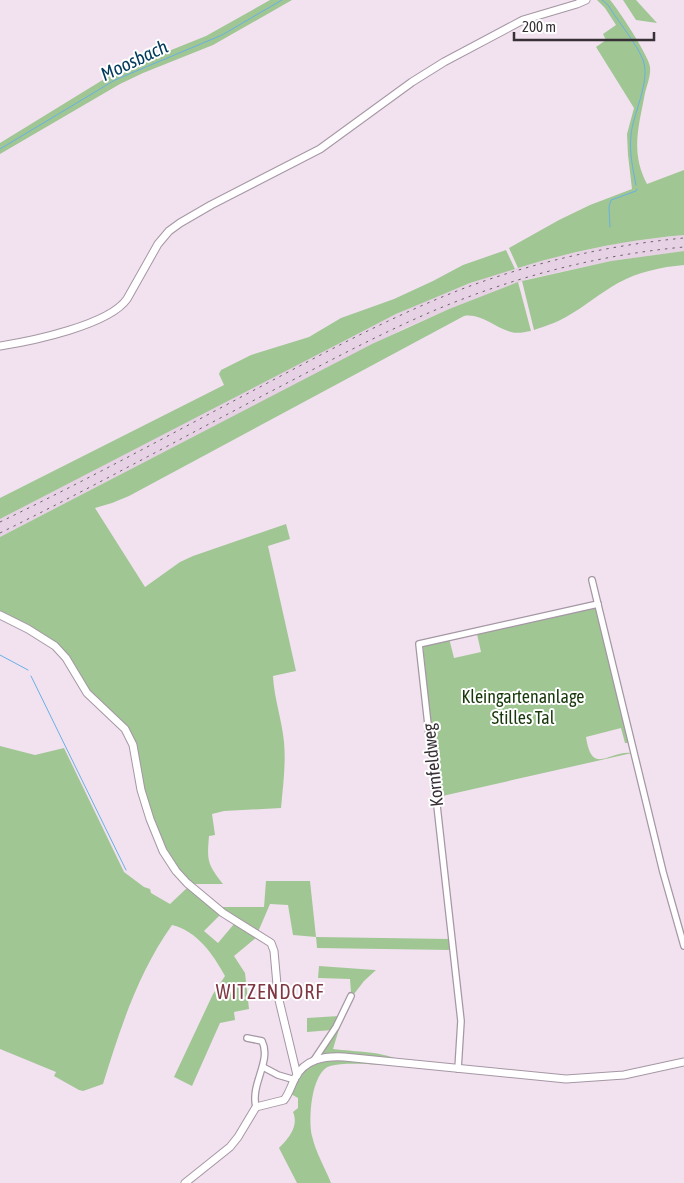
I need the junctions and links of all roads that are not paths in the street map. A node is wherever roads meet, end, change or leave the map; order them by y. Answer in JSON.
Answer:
{"nodes":[{"id":1,"x":586,"y":0,"type":"edge"},
{"id":2,"x":0,"y":346,"type":"edge"},
{"id":3,"x":592,"y":580,"type":"dead end"},
{"id":4,"x":598,"y":604,"type":"junction"},
{"id":5,"x":0,"y":615,"type":"edge"},
{"id":6,"x":684,"y":946,"type":"edge"},
{"id":7,"x":351,"y":996,"type":"dead end"},
{"id":8,"x":247,"y":1038,"type":"dead end"},
{"id":9,"x":314,"y":1060,"type":"junction"},
{"id":10,"x":684,"y":1062,"type":"edge"},
{"id":11,"x":263,"y":1066,"type":"junction"},
{"id":12,"x":458,"y":1069,"type":"junction"},
{"id":13,"x":296,"y":1077,"type":"junction"},
{"id":14,"x":256,"y":1107,"type":"junction"},
{"id":15,"x":185,"y":1183,"type":"edge"}],
"edges":[{"from":1,"to":2,"type":"street"},
{"from":3,"to":4,"type":"street"},
{"from":4,"to":6,"type":"street"},
{"from":4,"to":12,"type":"street","name":"Kornfeldweg"},
{"from":5,"to":13,"type":"street"},
{"from":7,"to":9,"type":"street"},
{"from":8,"to":11,"type":"street"},
{"from":9,"to":12,"type":"street"},
{"from":9,"to":13,"type":"street"},
{"from":10,"to":12,"type":"street"},
{"from":11,"to":13,"type":"street"},
{"from":11,"to":14,"type":"street"},
{"from":13,"to":14,"type":"street"},
{"from":14,"to":15,"type":"street"}]}
